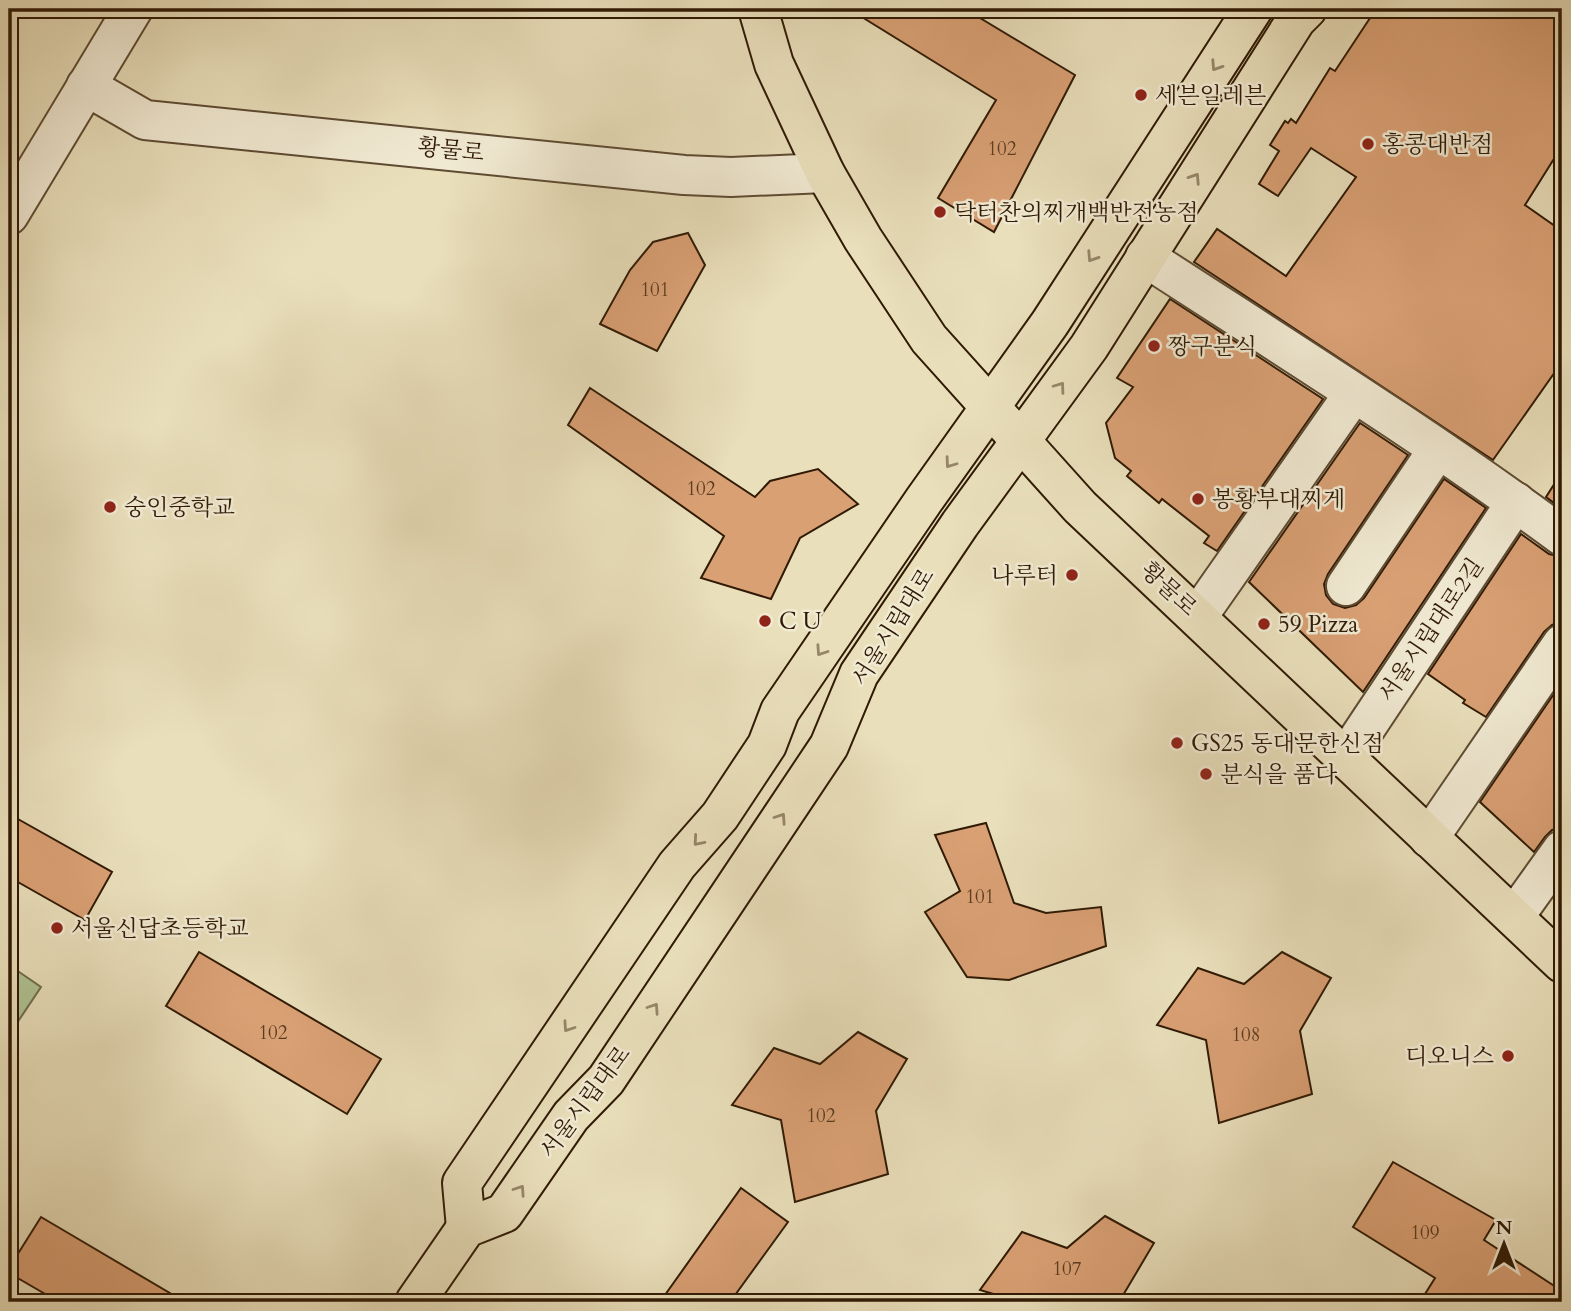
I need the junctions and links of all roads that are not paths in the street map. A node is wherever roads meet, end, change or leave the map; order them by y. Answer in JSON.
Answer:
{"nodes":[{"id":1,"x":133,"y":9,"type":"edge"},
{"id":2,"x":758,"y":9,"type":"edge"},
{"id":3,"x":1252,"y":9,"type":"edge"},
{"id":4,"x":1307,"y":9,"type":"edge"},
{"id":5,"x":86,"y":86,"type":"junction"},
{"id":6,"x":825,"y":173,"type":"junction"},
{"id":7,"x":9,"y":215,"type":"edge"},
{"id":8,"x":1145,"y":257,"type":"junction"},
{"id":9,"x":1354,"y":393,"type":"junction"},
{"id":10,"x":990,"y":408,"type":"junction"},
{"id":11,"x":1019,"y":442,"type":"junction"},
{"id":12,"x":1438,"y":449,"type":"junction"},
{"id":13,"x":1516,"y":502,"type":"junction"},
{"id":14,"x":1562,"y":536,"type":"edge"},
{"id":15,"x":1346,"y":586,"type":"dead end"},
{"id":16,"x":1198,"y":616,"type":"junction"},
{"id":17,"x":1562,"y":644,"type":"edge"},
{"id":18,"x":1345,"y":759,"type":"junction"},
{"id":19,"x":1429,"y":838,"type":"junction"},
{"id":20,"x":1562,"y":850,"type":"edge"},
{"id":21,"x":1514,"y":917,"type":"junction"},
{"id":22,"x":1562,"y":963,"type":"edge"},
{"id":23,"x":467,"y":1228,"type":"junction"},
{"id":24,"x":415,"y":1302,"type":"edge"}],
"edges":[{"from":1,"to":5,"type":"street"},
{"from":2,"to":6,"type":"main road","name":"황물로"},
{"from":3,"to":10,"type":"main road","name":"서울시립대로","one_way":true},
{"from":8,"to":4,"type":"main road","name":"서울시립대로","one_way":true},
{"from":5,"to":6,"type":"street","name":"황물로"},
{"from":5,"to":7,"type":"street"},
{"from":6,"to":10,"type":"main road","name":"황물로"},
{"from":8,"to":9,"type":"street"},
{"from":11,"to":8,"type":"main road","name":"서울시립대로","one_way":true},
{"from":9,"to":12,"type":"street"},
{"from":9,"to":16,"type":"street"},
{"from":10,"to":11,"type":"main road","name":"황물로"},
{"from":10,"to":23,"type":"main road","name":"서울시립대로","one_way":true},
{"from":11,"to":16,"type":"main road","name":"황물로"},
{"from":23,"to":11,"type":"main road","name":"서울시립대로","one_way":true},
{"from":12,"to":13,"type":"street"},
{"from":12,"to":15,"type":"street"},
{"from":13,"to":14,"type":"street"},
{"from":13,"to":18,"type":"street","name":"서울시립대로2길"},
{"from":16,"to":18,"type":"main road","name":"황물로"},
{"from":17,"to":19,"type":"street"},
{"from":18,"to":19,"type":"main road","name":"황물로"},
{"from":19,"to":21,"type":"main road","name":"황물로"},
{"from":20,"to":21,"type":"street"},
{"from":21,"to":22,"type":"main road","name":"황물로"},
{"from":23,"to":24,"type":"main road"}]}
